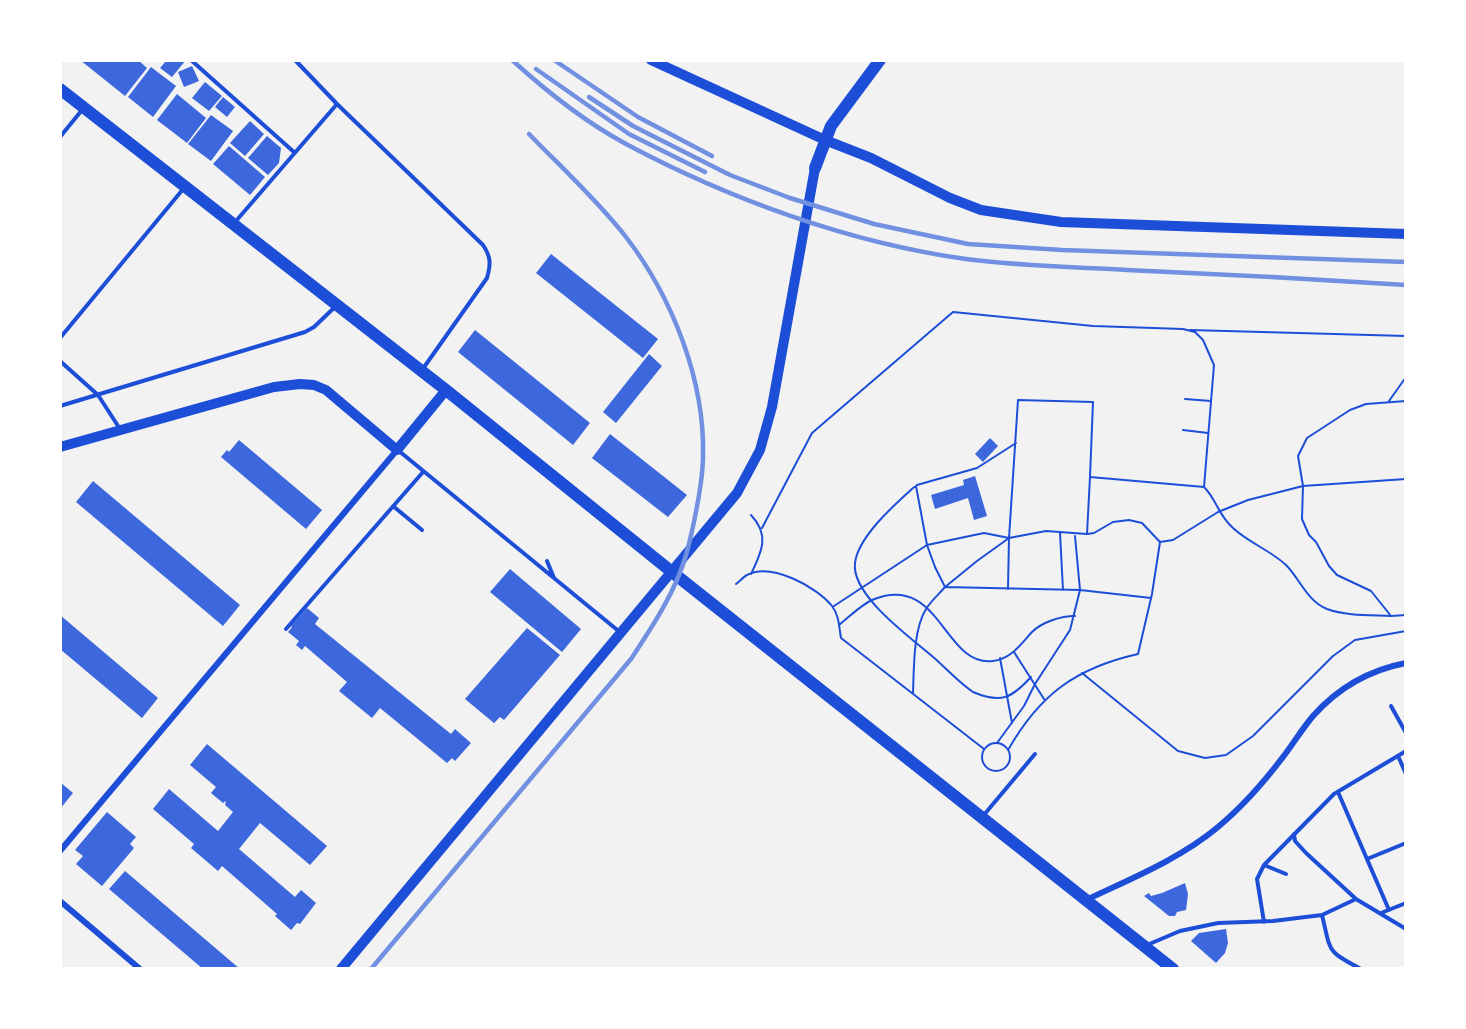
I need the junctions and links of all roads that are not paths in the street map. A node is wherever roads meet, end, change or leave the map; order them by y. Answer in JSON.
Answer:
{"nodes":[{"id":1,"x":191,"y":60,"type":"edge"},
{"id":2,"x":295,"y":60,"type":"edge"},
{"id":3,"x":651,"y":60,"type":"edge"},
{"id":4,"x":880,"y":60,"type":"edge"},
{"id":5,"x":669,"y":65,"type":"edge"},
{"id":6,"x":60,"y":89,"type":"edge"},
{"id":7,"x":337,"y":104,"type":"junction"},
{"id":8,"x":84,"y":107,"type":"junction"},
{"id":9,"x":60,"y":137,"type":"edge"},
{"id":10,"x":825,"y":140,"type":"junction"},
{"id":11,"x":295,"y":153,"type":"junction"},
{"id":12,"x":815,"y":168,"type":"joint"},
{"id":13,"x":185,"y":186,"type":"junction"},
{"id":14,"x":233,"y":224,"type":"junction"},
{"id":15,"x":1406,"y":234,"type":"edge"},
{"id":16,"x":338,"y":305,"type":"junction"},
{"id":17,"x":60,"y":338,"type":"edge"},
{"id":18,"x":60,"y":361,"type":"edge"},
{"id":19,"x":422,"y":370,"type":"junction"},
{"id":20,"x":446,"y":390,"type":"junction"},
{"id":21,"x":98,"y":395,"type":"junction"},
{"id":22,"x":60,"y":406,"type":"edge"},
{"id":23,"x":120,"y":430,"type":"junction"},
{"id":24,"x":60,"y":447,"type":"edge"},
{"id":25,"x":397,"y":450,"type":"junction"},
{"id":26,"x":423,"y":472,"type":"junction"},
{"id":27,"x":393,"y":506,"type":"junction"},
{"id":28,"x":422,"y":530,"type":"dead end"},
{"id":29,"x":548,"y":561,"type":"dead end"},
{"id":30,"x":672,"y":572,"type":"junction"},
{"id":31,"x":554,"y":579,"type":"junction"},
{"id":32,"x":286,"y":629,"type":"dead end"},
{"id":33,"x":621,"y":633,"type":"junction"},
{"id":34,"x":1406,"y":663,"type":"edge"},
{"id":35,"x":1391,"y":706,"type":"dead end"},
{"id":36,"x":1406,"y":733,"type":"edge"},
{"id":37,"x":1406,"y":751,"type":"edge"},
{"id":38,"x":1035,"y":754,"type":"dead end"},
{"id":39,"x":1398,"y":756,"type":"junction"},
{"id":40,"x":1406,"y":774,"type":"edge"},
{"id":41,"x":1338,"y":792,"type":"junction"},
{"id":42,"x":982,"y":818,"type":"junction"},
{"id":43,"x":1294,"y":833,"type":"junction"},
{"id":44,"x":1406,"y":843,"type":"edge"},
{"id":45,"x":60,"y":851,"type":"edge"},
{"id":46,"x":1367,"y":859,"type":"junction"},
{"id":47,"x":1264,"y":866,"type":"junction"},
{"id":48,"x":1286,"y":874,"type":"dead end"},
{"id":49,"x":1356,"y":899,"type":"junction"},
{"id":50,"x":1085,"y":900,"type":"junction"},
{"id":51,"x":60,"y":901,"type":"edge"},
{"id":52,"x":1406,"y":903,"type":"edge"},
{"id":53,"x":1389,"y":910,"type":"junction"},
{"id":54,"x":1380,"y":913,"type":"junction"},
{"id":55,"x":1322,"y":915,"type":"junction"},
{"id":56,"x":1264,"y":922,"type":"junction"},
{"id":57,"x":1406,"y":929,"type":"edge"},
{"id":58,"x":1144,"y":946,"type":"junction"},
{"id":59,"x":140,"y":969,"type":"edge"},
{"id":60,"x":341,"y":969,"type":"edge"},
{"id":61,"x":1173,"y":969,"type":"edge"},
{"id":62,"x":1361,"y":969,"type":"edge"}],
"edges":[{"from":1,"to":11,"type":"lane"},
{"from":2,"to":7,"type":"lane"},
{"from":3,"to":5,"type":"street"},
{"from":4,"to":10,"type":"main road"},
{"from":5,"to":10,"type":"street"},
{"from":6,"to":8,"type":"main road"},
{"from":7,"to":11,"type":"lane"},
{"from":7,"to":19,"type":"lane"},
{"from":8,"to":9,"type":"lane"},
{"from":8,"to":13,"type":"main road"},
{"from":10,"to":12,"type":"main road"},
{"from":10,"to":15,"type":"street"},
{"from":11,"to":14,"type":"lane"},
{"from":12,"to":30,"type":"street"},
{"from":13,"to":14,"type":"main road"},
{"from":13,"to":17,"type":"lane"},
{"from":14,"to":16,"type":"main road"},
{"from":16,"to":19,"type":"main road"},
{"from":16,"to":21,"type":"lane"},
{"from":18,"to":21,"type":"lane"},
{"from":19,"to":20,"type":"main road"},
{"from":20,"to":25,"type":"street"},
{"from":20,"to":30,"type":"main road"},
{"from":21,"to":22,"type":"lane"},
{"from":21,"to":23,"type":"lane"},
{"from":23,"to":24,"type":"street"},
{"from":23,"to":25,"type":"street"},
{"from":25,"to":26,"type":"lane"},
{"from":25,"to":45,"type":"street"},
{"from":26,"to":27,"type":"lane"},
{"from":26,"to":31,"type":"lane"},
{"from":27,"to":28,"type":"lane"},
{"from":27,"to":32,"type":"lane"},
{"from":29,"to":31,"type":"lane"},
{"from":30,"to":33,"type":"street"},
{"from":30,"to":42,"type":"main road"},
{"from":31,"to":33,"type":"lane"},
{"from":33,"to":60,"type":"street"},
{"from":34,"to":50,"type":"street"},
{"from":35,"to":36,"type":"lane"},
{"from":37,"to":39,"type":"lane"},
{"from":38,"to":42,"type":"lane"},
{"from":39,"to":40,"type":"lane"},
{"from":39,"to":41,"type":"lane"},
{"from":41,"to":43,"type":"lane"},
{"from":41,"to":46,"type":"lane"},
{"from":42,"to":50,"type":"main road"},
{"from":43,"to":47,"type":"lane"},
{"from":43,"to":49,"type":"lane"},
{"from":44,"to":46,"type":"lane"},
{"from":46,"to":53,"type":"lane"},
{"from":47,"to":48,"type":"lane"},
{"from":47,"to":56,"type":"lane"},
{"from":49,"to":54,"type":"lane"},
{"from":49,"to":55,"type":"lane"},
{"from":50,"to":58,"type":"main road"},
{"from":51,"to":59,"type":"street"},
{"from":52,"to":53,"type":"lane"},
{"from":53,"to":54,"type":"lane"},
{"from":54,"to":57,"type":"lane"},
{"from":55,"to":56,"type":"lane"},
{"from":55,"to":62,"type":"lane"},
{"from":56,"to":58,"type":"lane"},
{"from":58,"to":61,"type":"main road"}]}
